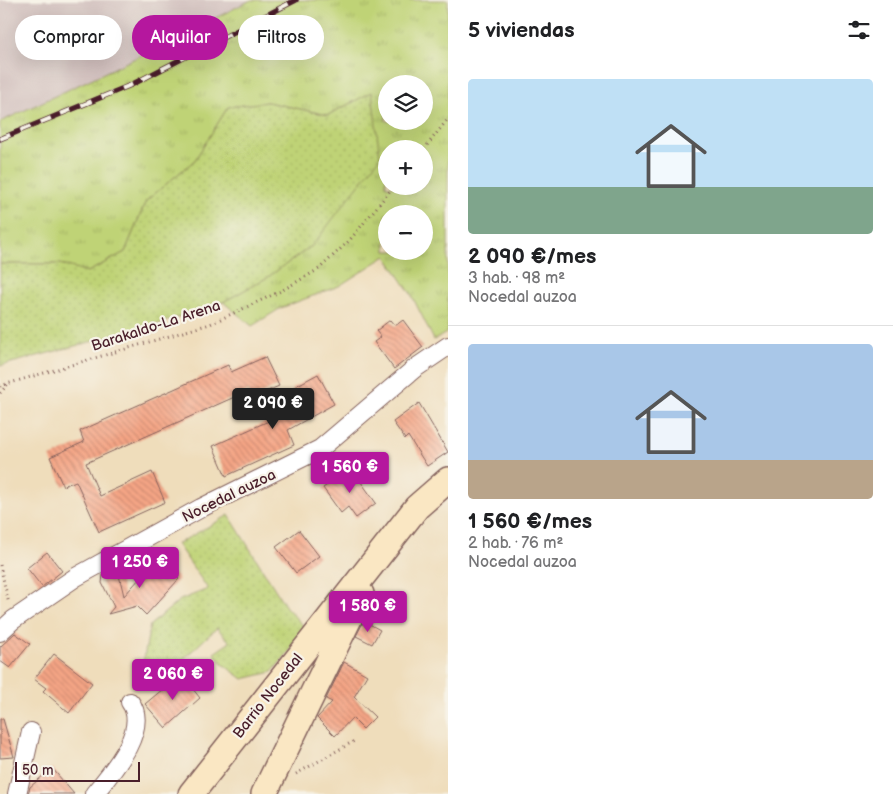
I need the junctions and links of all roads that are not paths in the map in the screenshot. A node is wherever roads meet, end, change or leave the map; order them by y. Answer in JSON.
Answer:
{"nodes":[{"id":1,"x":448,"y":346,"type":"edge"},
{"id":2,"x":448,"y":480,"type":"edge"},
{"id":3,"x":382,"y":551,"type":"junction"},
{"id":4,"x":0,"y":632,"type":"edge"},
{"id":5,"x":130,"y":702,"type":"dead end"},
{"id":6,"x":31,"y":732,"type":"dead end"},
{"id":7,"x":268,"y":786,"type":"edge"},
{"id":8,"x":16,"y":794,"type":"edge"},
{"id":9,"x":94,"y":794,"type":"edge"},
{"id":10,"x":191,"y":794,"type":"edge"}],
"edges":[{"from":1,"to":4,"type":"street","name":"Nocedal auzoa"},
{"from":2,"to":3,"type":"street","name":"Barrio Nocedal"},
{"from":3,"to":7,"type":"street","name":"Barrio Nocedal"},
{"from":3,"to":10,"type":"street","name":"Barrio Nocedal"},
{"from":5,"to":9,"type":"street"},
{"from":6,"to":8,"type":"street"}]}
